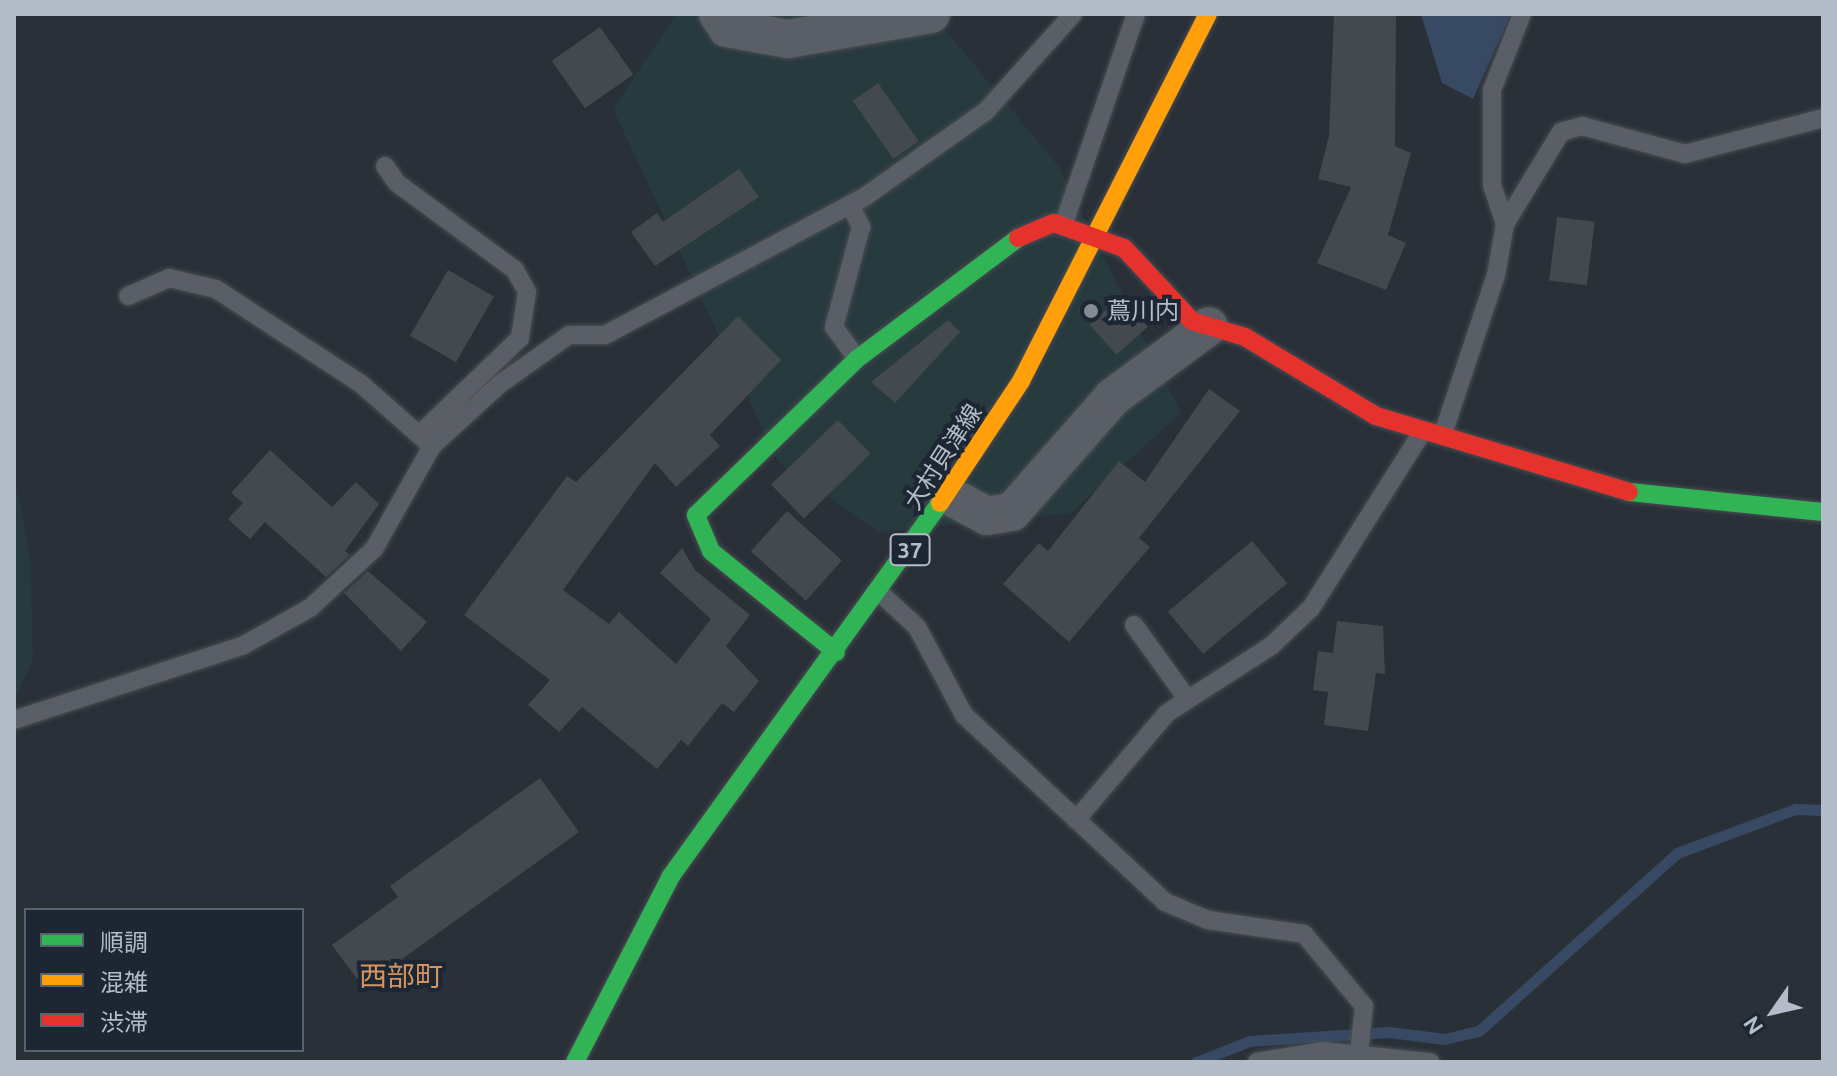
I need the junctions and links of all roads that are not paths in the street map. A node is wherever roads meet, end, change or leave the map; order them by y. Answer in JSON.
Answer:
{"nodes":[{"id":1,"x":718,"y":14,"type":"edge"},
{"id":2,"x":931,"y":14,"type":"edge"},
{"id":3,"x":1073,"y":14,"type":"edge"},
{"id":4,"x":1136,"y":14,"type":"edge"},
{"id":5,"x":1208,"y":14,"type":"edge"},
{"id":6,"x":1522,"y":14,"type":"edge"},
{"id":7,"x":1823,"y":118,"type":"edge"},
{"id":8,"x":385,"y":166,"type":"dead end"},
{"id":9,"x":850,"y":205,"type":"junction"},
{"id":10,"x":1505,"y":224,"type":"junction"},
{"id":11,"x":1063,"y":226,"type":"junction"},
{"id":12,"x":1098,"y":234,"type":"junction"},
{"id":13,"x":128,"y":296,"type":"dead end"},
{"id":14,"x":1209,"y":326,"type":"junction"},
{"id":15,"x":857,"y":359,"type":"junction"},
{"id":16,"x":1424,"y":429,"type":"junction"},
{"id":17,"x":1443,"y":434,"type":"junction"},
{"id":18,"x":426,"y":441,"type":"junction"},
{"id":19,"x":948,"y":495,"type":"junction"},
{"id":20,"x":1823,"y":512,"type":"edge"},
{"id":21,"x":880,"y":593,"type":"junction"},
{"id":22,"x":1134,"y":625,"type":"dead end"},
{"id":23,"x":836,"y":652,"type":"junction"},
{"id":24,"x":1188,"y":700,"type":"junction"},
{"id":25,"x":14,"y":720,"type":"edge"},
{"id":26,"x":1076,"y":820,"type":"junction"},
{"id":27,"x":1358,"y":1061,"type":"edge"},
{"id":28,"x":575,"y":1062,"type":"edge"},
{"id":29,"x":1257,"y":1062,"type":"edge"},
{"id":30,"x":1430,"y":1062,"type":"edge"}],
"edges":[{"from":1,"to":2,"type":"street"},
{"from":3,"to":9,"type":"lane"},
{"from":4,"to":11,"type":"lane"},
{"from":5,"to":12,"type":"street","name":"大村貝津線","number":"37"},
{"from":6,"to":10,"type":"lane"},
{"from":7,"to":10,"type":"lane"},
{"from":8,"to":18,"type":"lane"},
{"from":9,"to":15,"type":"lane"},
{"from":9,"to":18,"type":"lane"},
{"from":10,"to":17,"type":"lane"},
{"from":11,"to":12,"type":"street"},
{"from":11,"to":15,"type":"street"},
{"from":12,"to":14,"type":"street"},
{"from":12,"to":19,"type":"street","name":"大村貝津線","number":"37"},
{"from":13,"to":18,"type":"lane"},
{"from":14,"to":16,"type":"street"},
{"from":14,"to":19,"type":"street"},
{"from":15,"to":23,"type":"street"},
{"from":16,"to":17,"type":"street"},
{"from":16,"to":24,"type":"lane"},
{"from":17,"to":20,"type":"street"},
{"from":18,"to":25,"type":"lane"},
{"from":19,"to":21,"type":"street","name":"大村貝津線","number":"37"},
{"from":21,"to":23,"type":"street","name":"大村貝津線","number":"37"},
{"from":21,"to":26,"type":"lane"},
{"from":22,"to":24,"type":"lane"},
{"from":23,"to":28,"type":"street","name":"大村貝津線","number":"37"},
{"from":24,"to":26,"type":"lane"},
{"from":26,"to":27,"type":"lane"},
{"from":27,"to":29,"type":"lane"},
{"from":27,"to":30,"type":"lane"}]}
